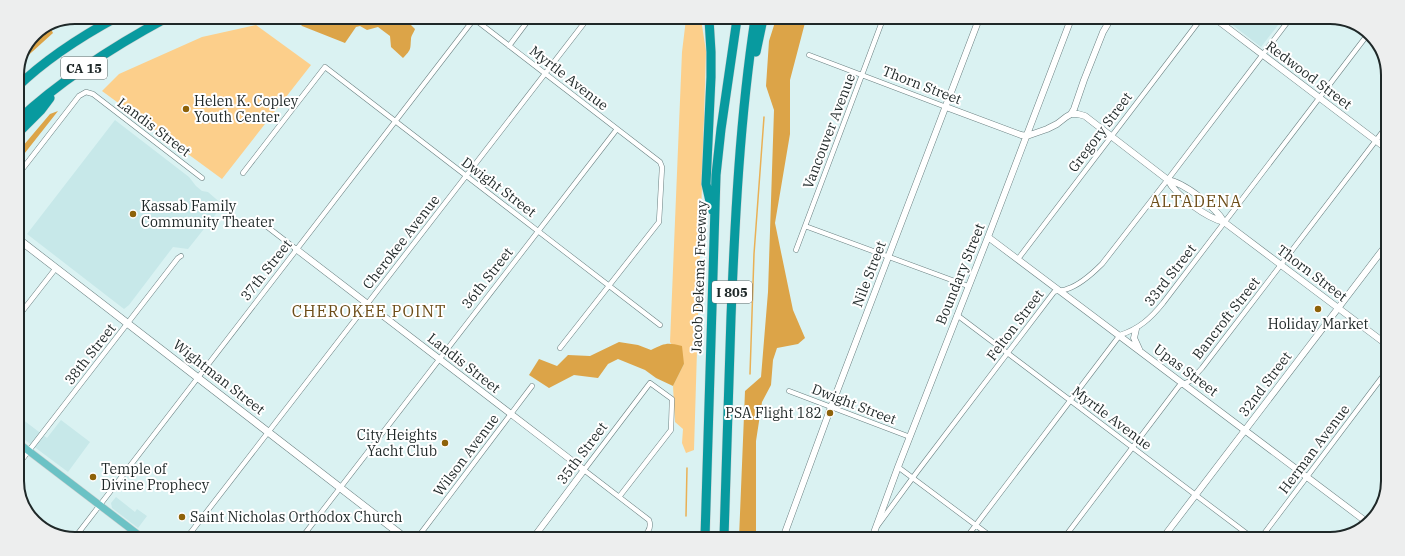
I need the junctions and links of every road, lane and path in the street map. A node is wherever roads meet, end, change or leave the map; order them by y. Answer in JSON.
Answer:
{"nodes":[{"id":1,"x":105,"y":24,"type":"edge"},
{"id":2,"x":155,"y":24,"type":"edge"},
{"id":3,"x":469,"y":24,"type":"edge"},
{"id":4,"x":482,"y":24,"type":"edge"},
{"id":5,"x":526,"y":24,"type":"edge"},
{"id":6,"x":583,"y":24,"type":"edge"},
{"id":7,"x":709,"y":24,"type":"edge"},
{"id":8,"x":737,"y":24,"type":"edge"},
{"id":9,"x":754,"y":24,"type":"edge"},
{"id":10,"x":762,"y":24,"type":"edge"},
{"id":11,"x":881,"y":24,"type":"edge"},
{"id":12,"x":977,"y":24,"type":"edge"},
{"id":13,"x":1069,"y":24,"type":"edge"},
{"id":14,"x":1108,"y":24,"type":"edge"},
{"id":15,"x":1197,"y":24,"type":"edge"},
{"id":16,"x":1222,"y":24,"type":"edge"},
{"id":17,"x":1286,"y":24,"type":"edge"},
{"id":18,"x":1365,"y":38,"type":"edge"},
{"id":19,"x":509,"y":46,"type":"junction"},
{"id":20,"x":809,"y":55,"type":"dead end"},
{"id":21,"x":1263,"y":55,"type":"junction"},
{"id":22,"x":545,"y":74,"type":"junction"},
{"id":23,"x":862,"y":75,"type":"junction"},
{"id":24,"x":24,"y":81,"type":"edge"},
{"id":25,"x":59,"y":85,"type":"junction"},
{"id":26,"x":1319,"y":97,"type":"junction"},
{"id":27,"x":946,"y":107,"type":"junction"},
{"id":28,"x":1071,"y":114,"type":"junction"},
{"id":29,"x":24,"y":115,"type":"edge"},
{"id":30,"x":394,"y":121,"type":"junction"},
{"id":31,"x":24,"y":127,"type":"edge"},
{"id":32,"x":742,"y":128,"type":"junction"},
{"id":33,"x":617,"y":129,"type":"junction"},
{"id":34,"x":1381,"y":134,"type":"edge"},
{"id":35,"x":1027,"y":136,"type":"junction"},
{"id":36,"x":1111,"y":136,"type":"junction"},
{"id":37,"x":1376,"y":140,"type":"junction"},
{"id":38,"x":1381,"y":144,"type":"edge"},
{"id":39,"x":24,"y":167,"type":"edge"},
{"id":40,"x":243,"y":173,"type":"dead end"},
{"id":41,"x":466,"y":176,"type":"junction"},
{"id":42,"x":202,"y":178,"type":"dead end"},
{"id":43,"x":1168,"y":180,"type":"junction"},
{"id":44,"x":261,"y":222,"type":"dead end"},
{"id":45,"x":1224,"y":222,"type":"junction"},
{"id":46,"x":715,"y":223,"type":"junction"},
{"id":47,"x":805,"y":226,"type":"junction"},
{"id":48,"x":538,"y":231,"type":"junction"},
{"id":49,"x":988,"y":237,"type":"junction"},
{"id":50,"x":24,"y":243,"type":"edge"},
{"id":51,"x":296,"y":249,"type":"junction"},
{"id":52,"x":796,"y":250,"type":"dead end"},
{"id":53,"x":1381,"y":252,"type":"edge"},
{"id":54,"x":181,"y":256,"type":"dead end"},
{"id":55,"x":889,"y":257,"type":"junction"},
{"id":56,"x":1018,"y":259,"type":"junction"},
{"id":57,"x":1281,"y":265,"type":"junction"},
{"id":58,"x":56,"y":268,"type":"junction"},
{"id":59,"x":610,"y":286,"type":"junction"},
{"id":60,"x":968,"y":286,"type":"junction"},
{"id":61,"x":1059,"y":290,"type":"junction"},
{"id":62,"x":368,"y":304,"type":"junction"},
{"id":63,"x":1338,"y":308,"type":"junction"},
{"id":64,"x":24,"y":309,"type":"edge"},
{"id":65,"x":957,"y":315,"type":"junction"},
{"id":66,"x":128,"y":323,"type":"junction"},
{"id":67,"x":660,"y":325,"type":"dead end"},
{"id":68,"x":1136,"y":329,"type":"junction"},
{"id":69,"x":1120,"y":335,"type":"junction"},
{"id":70,"x":1381,"y":340,"type":"edge"},
{"id":71,"x":560,"y":348,"type":"dead end"},
{"id":72,"x":1139,"y":350,"type":"junction"},
{"id":73,"x":1007,"y":353,"type":"junction"},
{"id":74,"x":439,"y":359,"type":"junction"},
{"id":75,"x":198,"y":377,"type":"junction"},
{"id":76,"x":1381,"y":379,"type":"edge"},
{"id":77,"x":1184,"y":384,"type":"junction"},
{"id":78,"x":532,"y":386,"type":"dead end"},
{"id":79,"x":789,"y":391,"type":"dead end"},
{"id":80,"x":1070,"y":400,"type":"junction"},
{"id":81,"x":831,"y":407,"type":"junction"},
{"id":82,"x":510,"y":414,"type":"junction"},
{"id":83,"x":1245,"y":430,"type":"junction"},
{"id":84,"x":269,"y":432,"type":"junction"},
{"id":85,"x":910,"y":437,"type":"junction"},
{"id":86,"x":24,"y":447,"type":"edge"},
{"id":87,"x":1132,"y":447,"type":"junction"},
{"id":88,"x":29,"y":451,"type":"junction"},
{"id":89,"x":24,"y":457,"type":"edge"},
{"id":90,"x":727,"y":457,"type":"junction"},
{"id":91,"x":898,"y":467,"type":"junction"},
{"id":92,"x":584,"y":470,"type":"junction"},
{"id":93,"x":1307,"y":477,"type":"junction"},
{"id":94,"x":913,"y":478,"type":"junction"},
{"id":95,"x":341,"y":487,"type":"junction"},
{"id":96,"x":1195,"y":494,"type":"junction"},
{"id":97,"x":619,"y":497,"type":"junction"},
{"id":98,"x":100,"y":505,"type":"junction"},
{"id":99,"x":1363,"y":520,"type":"edge"},
{"id":100,"x":976,"y":525,"type":"junction"},
{"id":101,"x":876,"y":529,"type":"junction"},
{"id":102,"x":79,"y":532,"type":"edge"},
{"id":103,"x":135,"y":532,"type":"edge"},
{"id":104,"x":191,"y":532,"type":"edge"},
{"id":105,"x":306,"y":532,"type":"edge"},
{"id":106,"x":398,"y":532,"type":"edge"},
{"id":107,"x":422,"y":532,"type":"edge"},
{"id":108,"x":538,"y":532,"type":"edge"},
{"id":109,"x":648,"y":532,"type":"edge"},
{"id":110,"x":705,"y":532,"type":"edge"},
{"id":111,"x":724,"y":532,"type":"edge"},
{"id":112,"x":730,"y":532,"type":"edge"},
{"id":113,"x":785,"y":532,"type":"edge"},
{"id":114,"x":875,"y":532,"type":"edge"},
{"id":115,"x":971,"y":532,"type":"edge"},
{"id":116,"x":985,"y":532,"type":"edge"},
{"id":117,"x":1068,"y":532,"type":"edge"},
{"id":118,"x":1167,"y":532,"type":"edge"},
{"id":119,"x":1245,"y":532,"type":"edge"},
{"id":120,"x":1265,"y":532,"type":"edge"}],
"edges":[{"from":1,"to":24,"type":"highway","number":"CA 15"},
{"from":2,"to":25,"type":"highway","number":"CA 15"},
{"from":3,"to":30,"type":"street","name":"37th Street"},
{"from":4,"to":19,"type":"street","name":"Myrtle Avenue"},
{"from":5,"to":19,"type":"street"},
{"from":6,"to":22,"type":"street","name":"Cherokee Avenue"},
{"from":7,"to":46,"type":"highway"},
{"from":8,"to":46,"type":"highway","name":"Jacob Dekema Freeway","number":"I 805"},
{"from":9,"to":32,"type":"highway","number":"I 805"},
{"from":10,"to":32,"type":"highway"},
{"from":11,"to":23,"type":"street","name":"Vancouver Avenue"},
{"from":12,"to":27,"type":"street","name":"Nile Street"},
{"from":13,"to":35,"type":"street","name":"Boundary Street"},
{"from":14,"to":28,"type":"street"},
{"from":15,"to":36,"type":"street","name":"Gregory Street"},
{"from":16,"to":21,"type":"street","name":"Redwood Street"},
{"from":17,"to":21,"type":"street","name":"Felton Street"},
{"from":18,"to":26,"type":"street","name":"33rd Street"},
{"from":19,"to":22,"type":"street","name":"Myrtle Avenue"},
{"from":20,"to":23,"type":"street","name":"Thorn Street"},
{"from":21,"to":26,"type":"street","name":"Redwood Street"},
{"from":21,"to":43,"type":"street","name":"Felton Street"},
{"from":22,"to":33,"type":"street","name":"Myrtle Avenue"},
{"from":22,"to":41,"type":"street","name":"Cherokee Avenue"},
{"from":23,"to":27,"type":"street","name":"Thorn Street"},
{"from":23,"to":47,"type":"street","name":"Vancouver Avenue"},
{"from":25,"to":29,"type":"highway","number":"CA 15"},
{"from":25,"to":31,"type":"highway"},
{"from":26,"to":37,"type":"street","name":"Redwood Street"},
{"from":26,"to":45,"type":"street","name":"33rd Street"},
{"from":27,"to":35,"type":"street","name":"Thorn Street"},
{"from":27,"to":55,"type":"street","name":"Nile Street"},
{"from":28,"to":35,"type":"street"},
{"from":28,"to":36,"type":"street","name":"Thorn Street"},
{"from":30,"to":40,"type":"street","name":"Dwight Street"},
{"from":30,"to":41,"type":"street","name":"Dwight Street"},
{"from":30,"to":51,"type":"street","name":"37th Street"},
{"from":32,"to":90,"type":"highway","number":"I 805"},
{"from":33,"to":48,"type":"street","name":"36th Street"},
{"from":33,"to":59,"type":"street","name":"Myrtle Avenue"},
{"from":34,"to":37,"type":"street","name":"Bancroft Street"},
{"from":35,"to":49,"type":"street","name":"Boundary Street"},
{"from":36,"to":43,"type":"street","name":"Thorn Street"},
{"from":36,"to":56,"type":"street","name":"Gregory Street"},
{"from":37,"to":38,"type":"street","name":"Redwood Street"},
{"from":37,"to":57,"type":"street","name":"Bancroft Street"},
{"from":39,"to":42,"type":"street","name":"Landis Street"},
{"from":41,"to":48,"type":"street","name":"Dwight Street"},
{"from":41,"to":62,"type":"street","name":"Cherokee Avenue"},
{"from":43,"to":45,"type":"street","name":"Thorn Street"},
{"from":43,"to":45,"type":"street","name":"Thorn Street"},
{"from":43,"to":61,"type":"street","name":"Felton Street"},
{"from":44,"to":51,"type":"street","name":"Landis Street"},
{"from":45,"to":57,"type":"street","name":"Thorn Street"},
{"from":45,"to":68,"type":"street","name":"33rd Street"},
{"from":46,"to":110,"type":"highway","name":"Jacob Dekema Freeway","number":"I 805"},
{"from":47,"to":52,"type":"street","name":"Vancouver Avenue"},
{"from":47,"to":55,"type":"street"},
{"from":48,"to":59,"type":"street","name":"Dwight Street"},
{"from":48,"to":74,"type":"street","name":"36th Street"},
{"from":49,"to":56,"type":"street","name":"Upas Street"},
{"from":49,"to":60,"type":"street","name":"Boundary Street"},
{"from":50,"to":58,"type":"main road","name":"Wightman Street"},
{"from":51,"to":62,"type":"street","name":"Landis Street"},
{"from":51,"to":75,"type":"street","name":"37th Street"},
{"from":53,"to":63,"type":"street","name":"32nd Street"},
{"from":54,"to":66,"type":"street","name":"38th Street"},
{"from":55,"to":60,"type":"street"},
{"from":55,"to":81,"type":"street","name":"Nile Street"},
{"from":56,"to":61,"type":"street","name":"Upas Street"},
{"from":57,"to":63,"type":"street","name":"Thorn Street"},
{"from":57,"to":77,"type":"street","name":"Bancroft Street"},
{"from":58,"to":64,"type":"street"},
{"from":58,"to":66,"type":"main road","name":"Wightman Street"},
{"from":59,"to":67,"type":"street","name":"Dwight Street"},
{"from":59,"to":71,"type":"street"},
{"from":60,"to":65,"type":"street","name":"Boundary Street"},
{"from":61,"to":69,"type":"street","name":"Upas Street"},
{"from":61,"to":73,"type":"street","name":"Felton Street"},
{"from":62,"to":74,"type":"street","name":"Landis Street"},
{"from":62,"to":84,"type":"street","name":"Cherokee Avenue"},
{"from":63,"to":70,"type":"street","name":"Thorn Street"},
{"from":63,"to":83,"type":"street","name":"32nd Street"},
{"from":65,"to":73,"type":"street","name":"Myrtle Avenue"},
{"from":65,"to":85,"type":"street","name":"Boundary Street"},
{"from":66,"to":75,"type":"main road","name":"Wightman Street"},
{"from":66,"to":88,"type":"street","name":"38th Street"},
{"from":68,"to":69,"type":"street","name":"33rd Street"},
{"from":68,"to":72,"type":"street"},
{"from":69,"to":72,"type":"street","name":"Upas Street"},
{"from":69,"to":80,"type":"street"},
{"from":72,"to":77,"type":"street","name":"Upas Street"},
{"from":73,"to":80,"type":"street","name":"Myrtle Avenue"},
{"from":73,"to":94,"type":"street","name":"Felton Street"},
{"from":74,"to":82,"type":"street","name":"Landis Street"},
{"from":74,"to":95,"type":"street","name":"36th Street"},
{"from":75,"to":84,"type":"main road","name":"Wightman Street"},
{"from":75,"to":98,"type":"street","name":"37th Street"},
{"from":76,"to":93,"type":"street","name":"Herman Avenue"},
{"from":77,"to":83,"type":"street","name":"Upas Street"},
{"from":77,"to":87,"type":"street","name":"Bancroft Street"},
{"from":78,"to":82,"type":"street","name":"Wilson Avenue"},
{"from":79,"to":81,"type":"street","name":"Dwight Street"},
{"from":80,"to":87,"type":"street","name":"Myrtle Avenue"},
{"from":80,"to":100,"type":"street"},
{"from":81,"to":85,"type":"street","name":"Dwight Street"},
{"from":81,"to":113,"type":"street","name":"Nile Street"},
{"from":82,"to":92,"type":"street","name":"Landis Street"},
{"from":82,"to":107,"type":"street","name":"Wilson Avenue"},
{"from":83,"to":93,"type":"street","name":"Upas Street"},
{"from":83,"to":96,"type":"street","name":"32nd Street"},
{"from":84,"to":95,"type":"main road","name":"Wightman Street"},
{"from":84,"to":104,"type":"street","name":"Cherokee Avenue"},
{"from":85,"to":91,"type":"street","name":"Boundary Street"},
{"from":86,"to":88,"type":"main road"},
{"from":87,"to":96,"type":"street","name":"Myrtle Avenue"},
{"from":87,"to":117,"type":"street","name":"Bancroft Street"},
{"from":88,"to":89,"type":"street","name":"38th Street"},
{"from":88,"to":98,"type":"main road"},
{"from":90,"to":111,"type":"highway","number":"I 805"},
{"from":90,"to":112,"type":"highway"},
{"from":91,"to":94,"type":"street"},
{"from":91,"to":101,"type":"street","name":"Boundary Street"},
{"from":92,"to":97,"type":"street","name":"Landis Street"},
{"from":92,"to":97,"type":"street","name":"35th Street"},
{"from":92,"to":108,"type":"street","name":"35th Street"},
{"from":93,"to":99,"type":"street","name":"Upas Street"},
{"from":93,"to":120,"type":"street","name":"Herman Avenue"},
{"from":94,"to":100,"type":"street"},
{"from":94,"to":101,"type":"street","name":"Felton Street"},
{"from":95,"to":105,"type":"street","name":"36th Street"},
{"from":95,"to":106,"type":"main road","name":"Wightman Street"},
{"from":96,"to":118,"type":"street","name":"32nd Street"},
{"from":96,"to":119,"type":"street","name":"Myrtle Avenue"},
{"from":97,"to":109,"type":"street","name":"Landis Street"},
{"from":98,"to":102,"type":"street","name":"37th Street"},
{"from":98,"to":103,"type":"main road"},
{"from":100,"to":115,"type":"street"},
{"from":100,"to":116,"type":"street"},
{"from":101,"to":114,"type":"street","name":"Boundary Street"}]}
